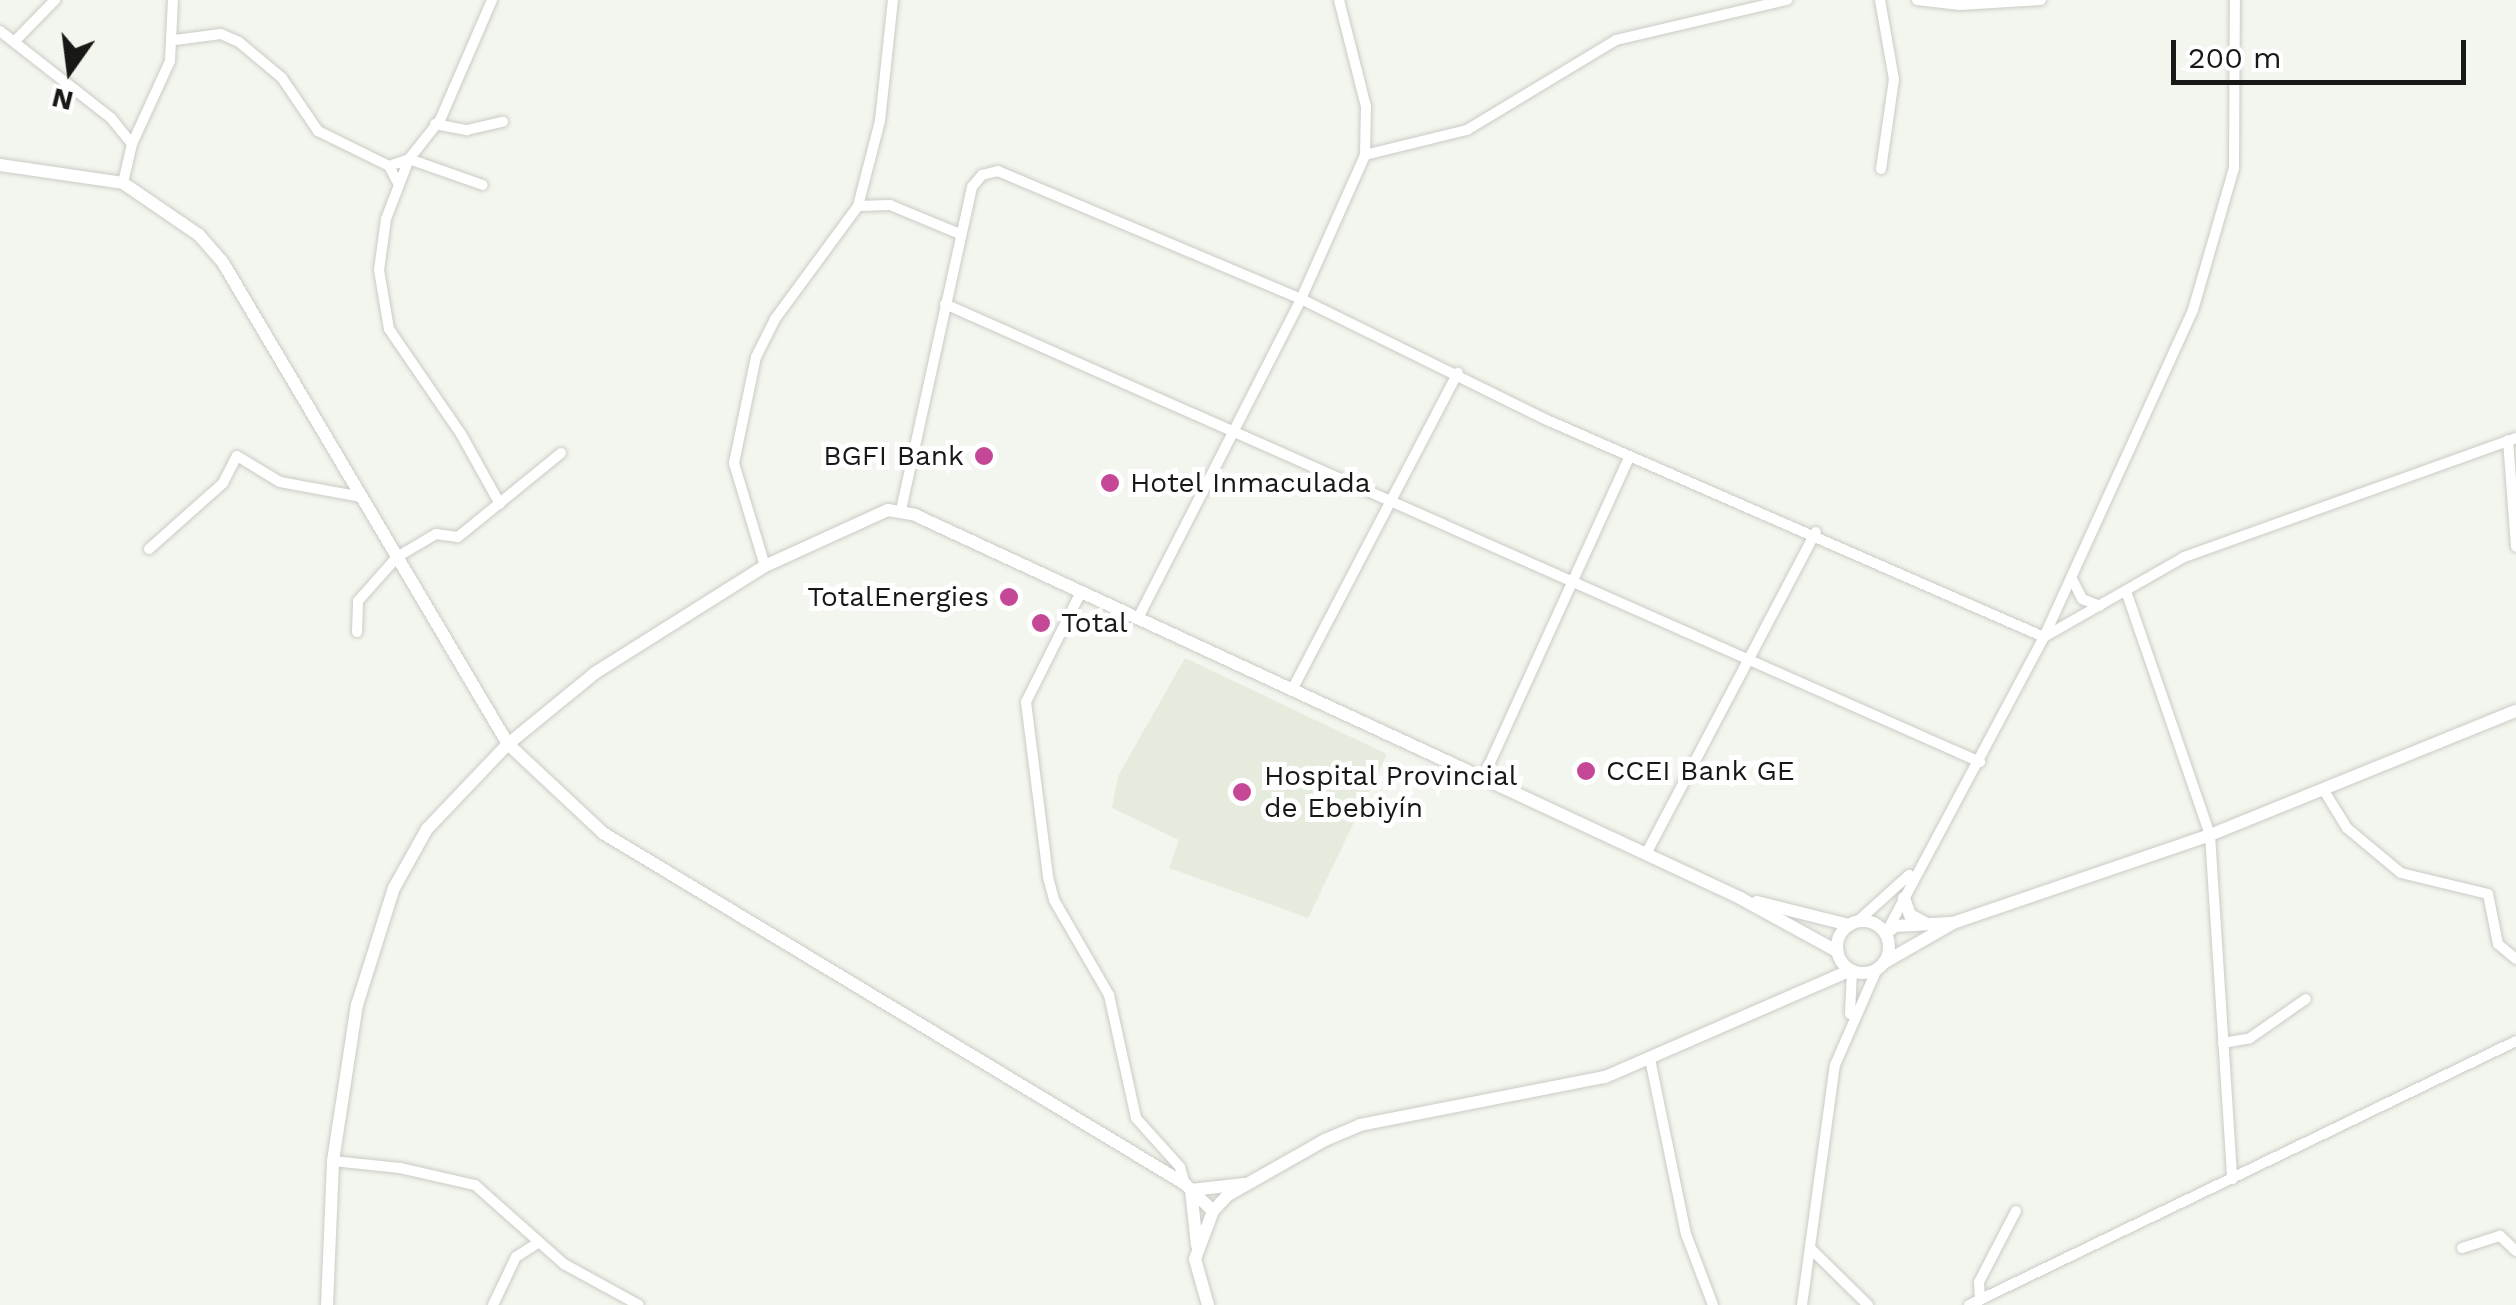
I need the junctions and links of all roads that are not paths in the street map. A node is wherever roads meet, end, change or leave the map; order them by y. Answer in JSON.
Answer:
{"nodes":[{"id":1,"x":56,"y":0,"type":"edge"},
{"id":2,"x":173,"y":0,"type":"edge"},
{"id":3,"x":492,"y":0,"type":"edge"},
{"id":4,"x":892,"y":0,"type":"edge"},
{"id":5,"x":1339,"y":0,"type":"edge"},
{"id":6,"x":1787,"y":0,"type":"edge"},
{"id":7,"x":1880,"y":0,"type":"edge"},
{"id":8,"x":1917,"y":0,"type":"edge"},
{"id":9,"x":2042,"y":0,"type":"edge"},
{"id":10,"x":2235,"y":0,"type":"edge"},
{"id":11,"x":0,"y":31,"type":"edge"},
{"id":12,"x":175,"y":40,"type":"junction"},
{"id":13,"x":14,"y":42,"type":"junction"},
{"id":14,"x":503,"y":122,"type":"dead end"},
{"id":15,"x":435,"y":124,"type":"junction"},
{"id":16,"x":132,"y":144,"type":"junction"},
{"id":17,"x":1365,"y":155,"type":"junction"},
{"id":18,"x":409,"y":159,"type":"junction"},
{"id":19,"x":0,"y":166,"type":"edge"},
{"id":20,"x":389,"y":166,"type":"junction"},
{"id":21,"x":1881,"y":169,"type":"dead end"},
{"id":22,"x":123,"y":183,"type":"junction"},
{"id":23,"x":483,"y":184,"type":"dead end"},
{"id":24,"x":399,"y":185,"type":"junction"},
{"id":25,"x":858,"y":206,"type":"junction"},
{"id":26,"x":960,"y":234,"type":"junction"},
{"id":27,"x":1301,"y":299,"type":"junction"},
{"id":28,"x":944,"y":304,"type":"junction"},
{"id":29,"x":1458,"y":373,"type":"junction"},
{"id":30,"x":1236,"y":430,"type":"junction"},
{"id":31,"x":2512,"y":439,"type":"edge"},
{"id":32,"x":561,"y":452,"type":"dead end"},
{"id":33,"x":1629,"y":456,"type":"junction"},
{"id":34,"x":362,"y":497,"type":"junction"},
{"id":35,"x":1392,"y":501,"type":"junction"},
{"id":36,"x":500,"y":504,"type":"junction"},
{"id":37,"x":901,"y":510,"type":"junction"},
{"id":38,"x":1816,"y":532,"type":"junction"},
{"id":39,"x":2516,"y":547,"type":"edge"},
{"id":40,"x":148,"y":548,"type":"dead end"},
{"id":41,"x":397,"y":557,"type":"junction"},
{"id":42,"x":765,"y":566,"type":"junction"},
{"id":43,"x":2072,"y":579,"type":"junction"},
{"id":44,"x":1577,"y":583,"type":"junction"},
{"id":45,"x":2126,"y":591,"type":"junction"},
{"id":46,"x":1081,"y":592,"type":"junction"},
{"id":47,"x":2100,"y":606,"type":"junction"},
{"id":48,"x":1138,"y":618,"type":"junction"},
{"id":49,"x":357,"y":632,"type":"dead end"},
{"id":50,"x":2044,"y":637,"type":"junction"},
{"id":51,"x":1749,"y":661,"type":"junction"},
{"id":52,"x":1292,"y":690,"type":"junction"},
{"id":53,"x":2516,"y":712,"type":"edge"},
{"id":54,"x":508,"y":744,"type":"junction"},
{"id":55,"x":1980,"y":762,"type":"junction"},
{"id":56,"x":1483,"y":778,"type":"junction"},
{"id":57,"x":2323,"y":790,"type":"junction"},
{"id":58,"x":2210,"y":835,"type":"junction"},
{"id":59,"x":1646,"y":854,"type":"junction"},
{"id":60,"x":1914,"y":871,"type":"junction"},
{"id":61,"x":1740,"y":898,"type":"junction"},
{"id":62,"x":1904,"y":898,"type":"junction"},
{"id":63,"x":1853,"y":923,"type":"junction"},
{"id":64,"x":1954,"y":923,"type":"junction"},
{"id":65,"x":1931,"y":924,"type":"junction"},
{"id":66,"x":1886,"y":933,"type":"junction"},
{"id":67,"x":1838,"y":955,"type":"junction"},
{"id":68,"x":2516,"y":959,"type":"edge"},
{"id":69,"x":1881,"y":965,"type":"junction"},
{"id":70,"x":1851,"y":970,"type":"junction"},
{"id":71,"x":1812,"y":986,"type":"junction"},
{"id":72,"x":2306,"y":999,"type":"dead end"},
{"id":73,"x":1850,"y":1020,"type":"junction"},
{"id":74,"x":2516,"y":1041,"type":"edge"},
{"id":75,"x":2223,"y":1043,"type":"junction"},
{"id":76,"x":1650,"y":1059,"type":"junction"},
{"id":77,"x":333,"y":1161,"type":"junction"},
{"id":78,"x":2232,"y":1178,"type":"junction"},
{"id":79,"x":1248,"y":1184,"type":"junction"},
{"id":80,"x":1188,"y":1187,"type":"junction"},
{"id":81,"x":1213,"y":1212,"type":"junction"},
{"id":82,"x":2016,"y":1212,"type":"dead end"},
{"id":83,"x":539,"y":1242,"type":"junction"},
{"id":84,"x":1198,"y":1248,"type":"junction"},
{"id":85,"x":2462,"y":1248,"type":"dead end"},
{"id":86,"x":1811,"y":1249,"type":"junction"},
{"id":87,"x":2516,"y":1251,"type":"edge"},
{"id":88,"x":1974,"y":1302,"type":"edge"},
{"id":89,"x":328,"y":1305,"type":"edge"},
{"id":90,"x":493,"y":1305,"type":"edge"},
{"id":91,"x":639,"y":1305,"type":"edge"},
{"id":92,"x":1208,"y":1305,"type":"edge"},
{"id":93,"x":1712,"y":1305,"type":"edge"},
{"id":94,"x":1802,"y":1305,"type":"edge"},
{"id":95,"x":1868,"y":1305,"type":"edge"}],
"edges":[{"from":1,"to":13,"type":"street"},
{"from":2,"to":12,"type":"street"},
{"from":3,"to":15,"type":"street"},
{"from":4,"to":25,"type":"street"},
{"from":5,"to":17,"type":"street"},
{"from":6,"to":17,"type":"street"},
{"from":7,"to":21,"type":"street"},
{"from":8,"to":9,"type":"street"},
{"from":10,"to":43,"type":"street"},
{"from":11,"to":13,"type":"street"},
{"from":12,"to":16,"type":"street"},
{"from":12,"to":20,"type":"street"},
{"from":13,"to":16,"type":"street"},
{"from":14,"to":15,"type":"street"},
{"from":15,"to":18,"type":"street"},
{"from":16,"to":22,"type":"street"},
{"from":17,"to":27,"type":"street"},
{"from":18,"to":20,"type":"street"},
{"from":18,"to":23,"type":"street"},
{"from":18,"to":24,"type":"street"},
{"from":19,"to":22,"type":"street"},
{"from":20,"to":24,"type":"street"},
{"from":22,"to":34,"type":"street"},
{"from":24,"to":36,"type":"street"},
{"from":25,"to":26,"type":"street"},
{"from":25,"to":42,"type":"street"},
{"from":26,"to":27,"type":"street"},
{"from":26,"to":28,"type":"street"},
{"from":27,"to":29,"type":"street"},
{"from":27,"to":30,"type":"street"},
{"from":28,"to":30,"type":"street"},
{"from":28,"to":37,"type":"street"},
{"from":29,"to":33,"type":"street"},
{"from":29,"to":35,"type":"street"},
{"from":30,"to":35,"type":"street"},
{"from":30,"to":48,"type":"street"},
{"from":31,"to":39,"type":"street"},
{"from":31,"to":45,"type":"street"},
{"from":32,"to":36,"type":"street"},
{"from":33,"to":38,"type":"street"},
{"from":33,"to":44,"type":"street"},
{"from":34,"to":40,"type":"street"},
{"from":34,"to":41,"type":"street"},
{"from":35,"to":44,"type":"street"},
{"from":35,"to":52,"type":"street"},
{"from":36,"to":41,"type":"street"},
{"from":37,"to":42,"type":"street"},
{"from":37,"to":46,"type":"street"},
{"from":38,"to":50,"type":"street"},
{"from":38,"to":51,"type":"street"},
{"from":41,"to":49,"type":"street"},
{"from":41,"to":54,"type":"street"},
{"from":42,"to":54,"type":"street"},
{"from":43,"to":47,"type":"street"},
{"from":43,"to":50,"type":"street"},
{"from":44,"to":51,"type":"street"},
{"from":44,"to":56,"type":"street"},
{"from":45,"to":47,"type":"street"},
{"from":45,"to":58,"type":"street"},
{"from":46,"to":48,"type":"street"},
{"from":46,"to":80,"type":"street"},
{"from":47,"to":50,"type":"street"},
{"from":48,"to":52,"type":"street"},
{"from":50,"to":55,"type":"street"},
{"from":51,"to":55,"type":"street"},
{"from":51,"to":59,"type":"street"},
{"from":52,"to":56,"type":"street"},
{"from":53,"to":57,"type":"street"},
{"from":54,"to":77,"type":"street"},
{"from":54,"to":80,"type":"street"},
{"from":55,"to":60,"type":"street"},
{"from":56,"to":59,"type":"street"},
{"from":57,"to":58,"type":"street"},
{"from":57,"to":68,"type":"street"},
{"from":58,"to":64,"type":"street"},
{"from":58,"to":75,"type":"street"},
{"from":59,"to":61,"type":"street"},
{"from":60,"to":62,"type":"street"},
{"from":60,"to":63,"type":"street"},
{"from":61,"to":63,"type":"street"},
{"from":61,"to":67,"type":"street"},
{"from":62,"to":65,"type":"street"},
{"from":62,"to":66,"type":"street"},
{"from":63,"to":66,"type":"street"},
{"from":63,"to":67,"type":"street"},
{"from":64,"to":65,"type":"street"},
{"from":64,"to":69,"type":"street"},
{"from":65,"to":66,"type":"street"},
{"from":66,"to":69,"type":"street"},
{"from":67,"to":70,"type":"street"},
{"from":67,"to":71,"type":"street"},
{"from":69,"to":70,"type":"street"},
{"from":69,"to":73,"type":"street"},
{"from":70,"to":71,"type":"street"},
{"from":70,"to":73,"type":"street"},
{"from":71,"to":76,"type":"street"},
{"from":72,"to":75,"type":"street"},
{"from":73,"to":86,"type":"street"},
{"from":74,"to":78,"type":"street"},
{"from":75,"to":78,"type":"street"},
{"from":76,"to":79,"type":"street"},
{"from":76,"to":93,"type":"street"},
{"from":77,"to":83,"type":"street"},
{"from":77,"to":89,"type":"street"},
{"from":78,"to":88,"type":"street"},
{"from":79,"to":80,"type":"street"},
{"from":79,"to":81,"type":"street"},
{"from":80,"to":81,"type":"street"},
{"from":80,"to":84,"type":"street"},
{"from":81,"to":84,"type":"street"},
{"from":82,"to":88,"type":"street"},
{"from":83,"to":90,"type":"street"},
{"from":83,"to":91,"type":"street"},
{"from":84,"to":92,"type":"street"},
{"from":85,"to":87,"type":"street"},
{"from":86,"to":94,"type":"street"},
{"from":86,"to":95,"type":"street"}]}
